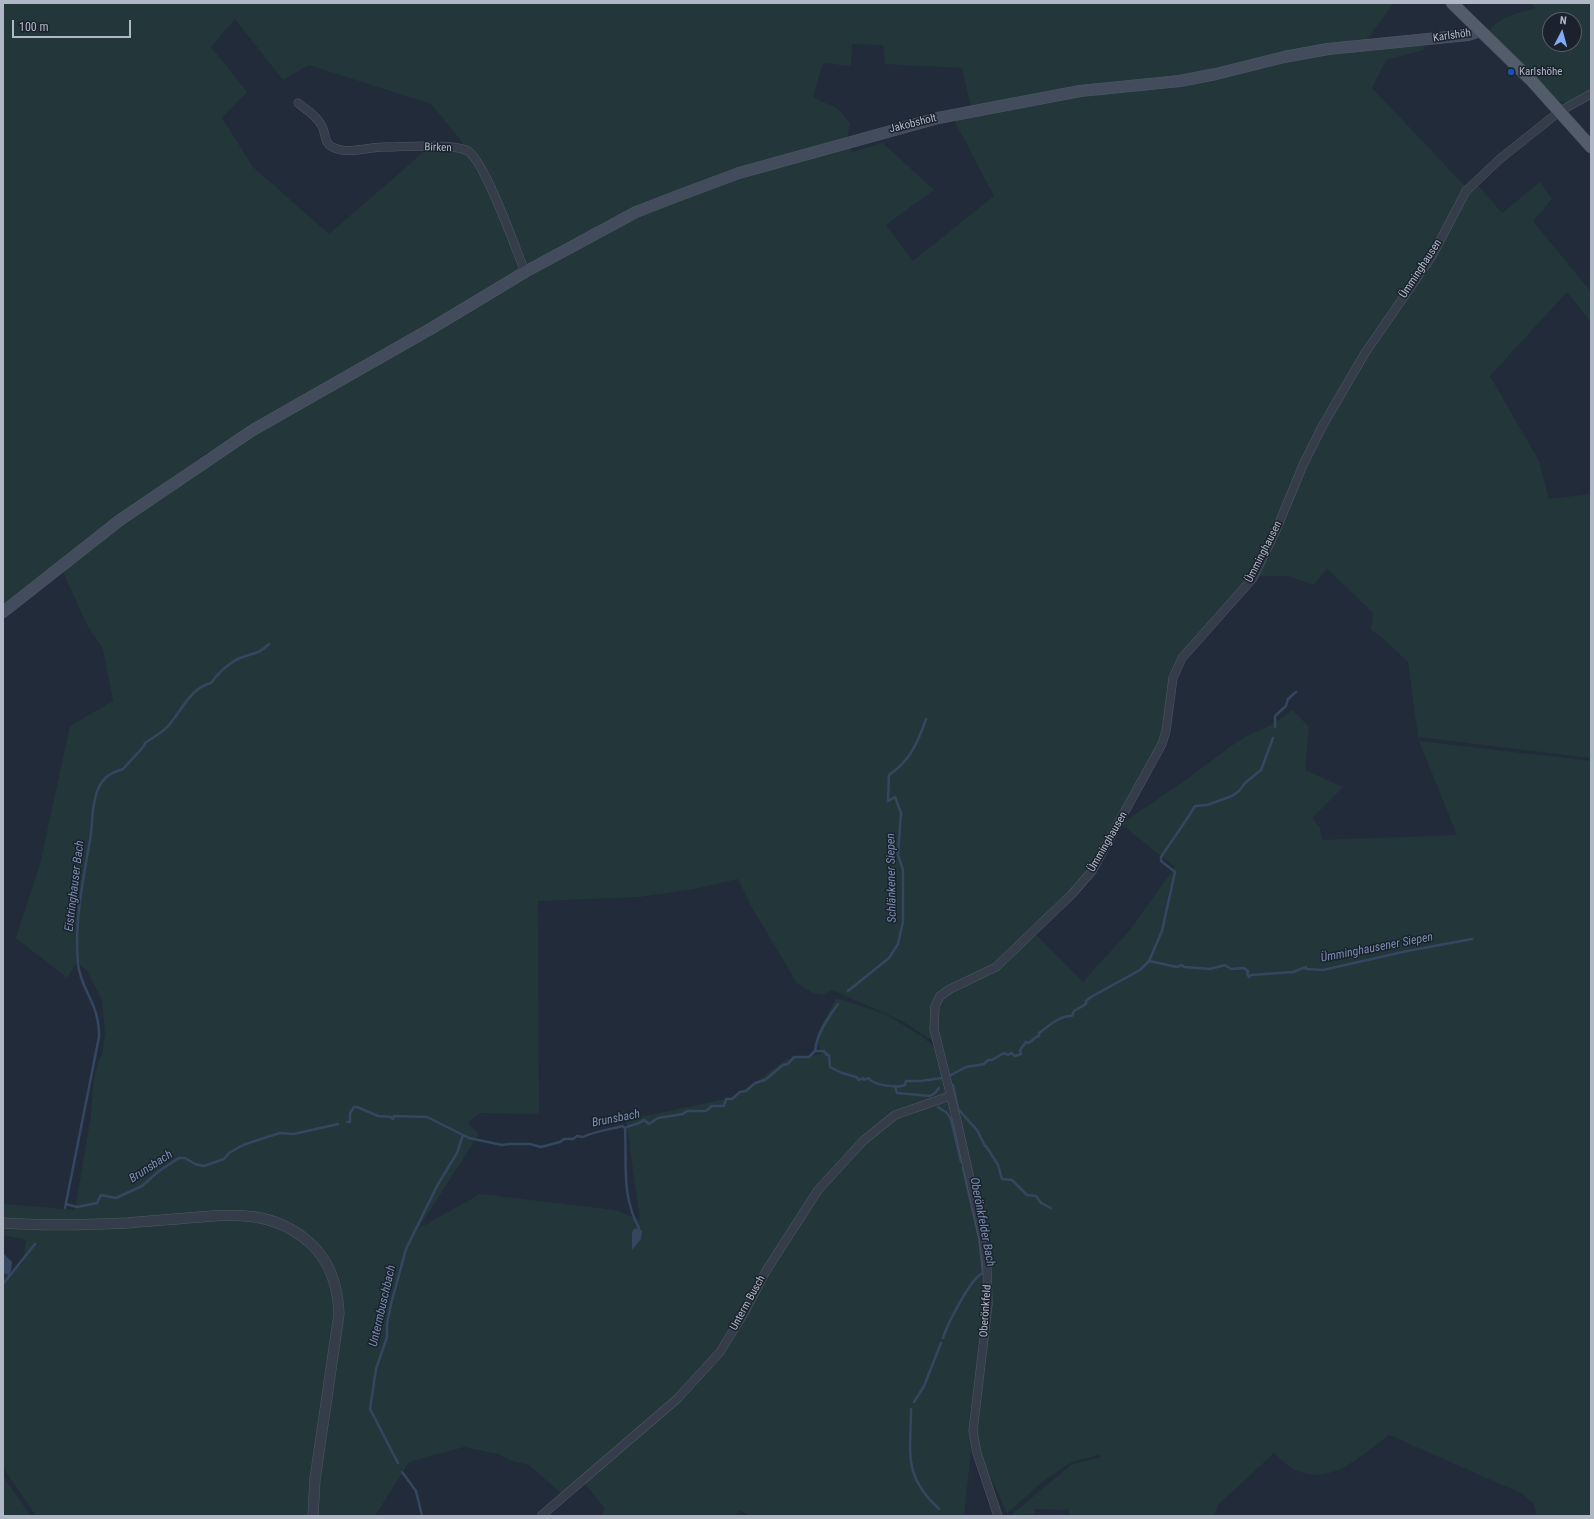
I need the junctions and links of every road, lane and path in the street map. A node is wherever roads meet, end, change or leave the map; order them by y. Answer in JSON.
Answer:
{"nodes":[{"id":1,"x":1452,"y":3,"type":"edge"},
{"id":2,"x":1480,"y":31,"type":"junction"},
{"id":3,"x":1591,"y":94,"type":"edge"},
{"id":4,"x":298,"y":103,"type":"dead end"},
{"id":5,"x":1560,"y":111,"type":"junction"},
{"id":6,"x":972,"y":112,"type":"joint"},
{"id":7,"x":1591,"y":147,"type":"edge"},
{"id":8,"x":526,"y":272,"type":"junction"},
{"id":9,"x":3,"y":612,"type":"edge"},
{"id":10,"x":934,"y":1012,"type":"joint"},
{"id":11,"x":950,"y":1096,"type":"junction"},
{"id":12,"x":3,"y":1223,"type":"edge"},
{"id":13,"x":552,"y":1512,"type":"edge"},
{"id":14,"x":313,"y":1516,"type":"edge"},
{"id":15,"x":541,"y":1516,"type":"edge"},
{"id":16,"x":998,"y":1516,"type":"edge"}],
"edges":[{"from":1,"to":2,"type":"main road","name":"Karlshöh"},
{"from":2,"to":5,"type":"main road"},
{"from":2,"to":6,"type":"main road","name":"Karlshöh"},
{"from":3,"to":5,"type":"street","name":"Ümminghausen"},
{"from":4,"to":8,"type":"street","name":"Birken"},
{"from":5,"to":7,"type":"main road"},
{"from":5,"to":10,"type":"street","name":"Ümminghausen"},
{"from":6,"to":8,"type":"main road","name":"Jakobsholt"},
{"from":8,"to":9,"type":"main road","name":"Jakobsholt"},
{"from":10,"to":11,"type":"street","name":"Oberönkfeld"},
{"from":11,"to":13,"type":"street","name":"Unterm Busch"},
{"from":11,"to":16,"type":"street","name":"Oberönkfeld"},
{"from":12,"to":14,"type":"street"},
{"from":13,"to":15,"type":"street","name":"Unterm Busch"}]}
